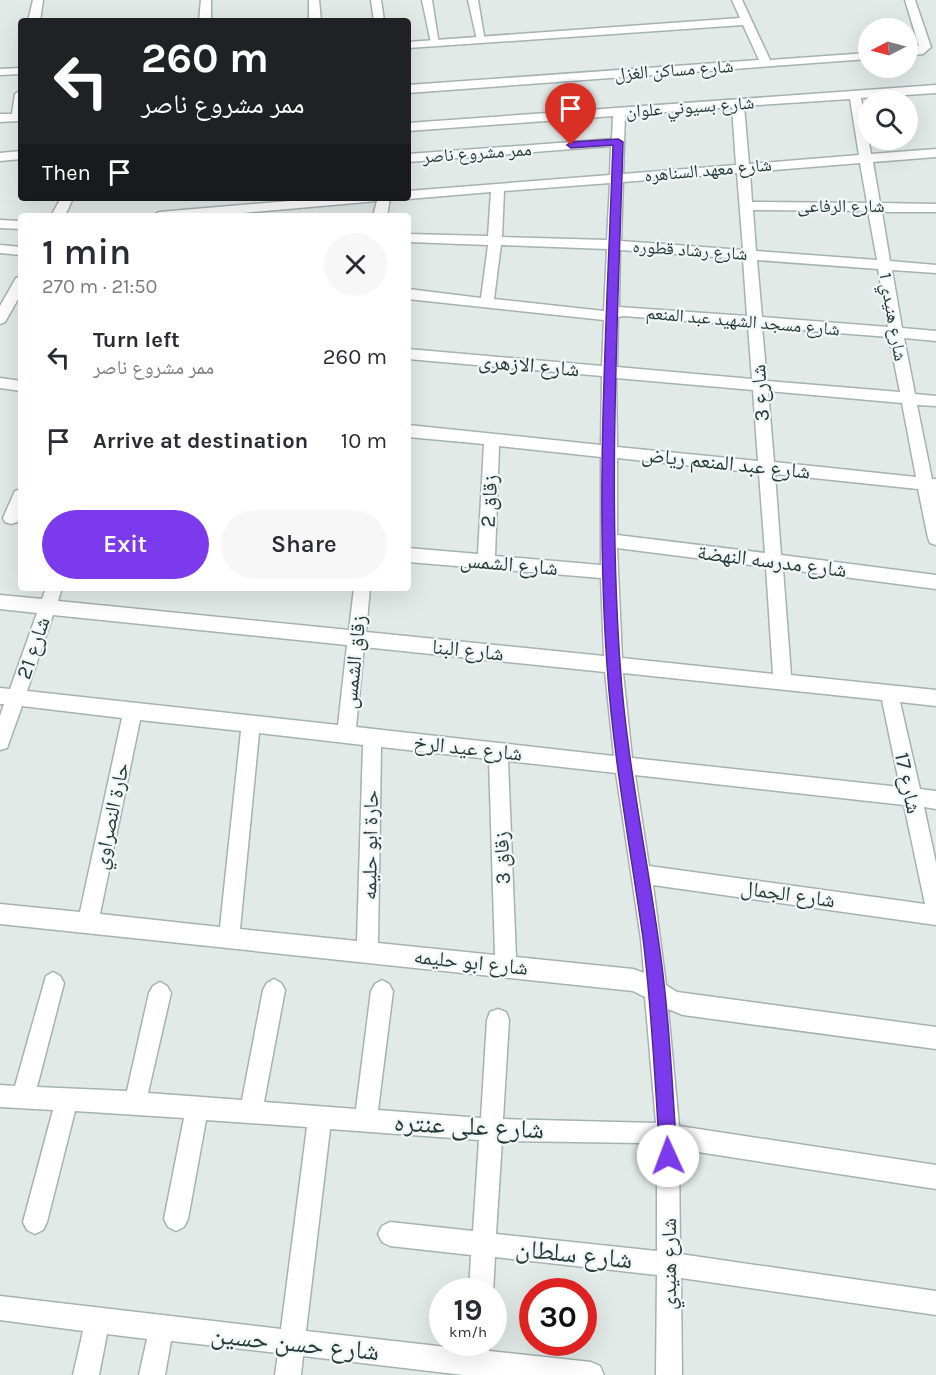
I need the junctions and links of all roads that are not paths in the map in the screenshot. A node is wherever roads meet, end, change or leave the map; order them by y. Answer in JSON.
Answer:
{"nodes":[{"id":1,"x":38,"y":0,"type":"edge"},
{"id":2,"x":206,"y":0,"type":"edge"},
{"id":3,"x":314,"y":0,"type":"edge"},
{"id":4,"x":375,"y":0,"type":"edge"},
{"id":5,"x":427,"y":0,"type":"edge"},
{"id":6,"x":473,"y":0,"type":"edge"},
{"id":7,"x":737,"y":0,"type":"edge"},
{"id":8,"x":910,"y":0,"type":"edge"},
{"id":9,"x":35,"y":18,"type":"edge"},
{"id":10,"x":205,"y":18,"type":"edge"},
{"id":11,"x":315,"y":18,"type":"edge"},
{"id":12,"x":378,"y":18,"type":"edge"},
{"id":13,"x":916,"y":18,"type":"edge"},
{"id":14,"x":747,"y":21,"type":"junction"},
{"id":15,"x":918,"y":25,"type":"edge"},
{"id":16,"x":482,"y":39,"type":"junction"},
{"id":17,"x":436,"y":43,"type":"junction"},
{"id":18,"x":411,"y":45,"type":"edge"},
{"id":19,"x":918,"y":52,"type":"edge"},
{"id":20,"x":858,"y":57,"type":"edge"},
{"id":21,"x":766,"y":63,"type":"junction"},
{"id":22,"x":18,"y":71,"type":"edge"},
{"id":23,"x":0,"y":72,"type":"edge"},
{"id":24,"x":411,"y":89,"type":"edge"},
{"id":25,"x":936,"y":89,"type":"edge"},
{"id":26,"x":855,"y":95,"type":"junction"},
{"id":27,"x":738,"y":104,"type":"junction"},
{"id":28,"x":619,"y":112,"type":"junction"},
{"id":29,"x":18,"y":117,"type":"edge"},
{"id":30,"x":0,"y":118,"type":"edge"},
{"id":31,"x":411,"y":127,"type":"edge"},
{"id":32,"x":618,"y":142,"type":"junction"},
{"id":33,"x":936,"y":153,"type":"edge"},
{"id":34,"x":18,"y":155,"type":"edge"},
{"id":35,"x":866,"y":157,"type":"junction"},
{"id":36,"x":1,"y":158,"type":"edge"},
{"id":37,"x":411,"y":158,"type":"edge"},
{"id":38,"x":743,"y":167,"type":"junction"},
{"id":39,"x":617,"y":177,"type":"junction"},
{"id":40,"x":498,"y":187,"type":"junction"},
{"id":41,"x":411,"y":195,"type":"edge"},
{"id":42,"x":342,"y":201,"type":"edge"},
{"id":43,"x":746,"y":206,"type":"junction"},
{"id":44,"x":873,"y":206,"type":"junction"},
{"id":45,"x":936,"y":207,"type":"edge"},
{"id":46,"x":273,"y":211,"type":"edge"},
{"id":47,"x":231,"y":213,"type":"edge"},
{"id":48,"x":0,"y":224,"type":"edge"},
{"id":49,"x":18,"y":225,"type":"edge"},
{"id":50,"x":411,"y":238,"type":"edge"},
{"id":51,"x":495,"y":239,"type":"junction"},
{"id":52,"x":614,"y":244,"type":"junction"},
{"id":53,"x":0,"y":249,"type":"edge"},
{"id":54,"x":18,"y":251,"type":"edge"},
{"id":55,"x":750,"y":255,"type":"junction"},
{"id":56,"x":884,"y":265,"type":"junction"},
{"id":57,"x":936,"y":269,"type":"edge"},
{"id":58,"x":18,"y":286,"type":"edge"},
{"id":59,"x":411,"y":294,"type":"edge"},
{"id":60,"x":487,"y":303,"type":"junction"},
{"id":61,"x":612,"y":313,"type":"junction"},
{"id":62,"x":1,"y":315,"type":"edge"},
{"id":63,"x":18,"y":315,"type":"edge"},
{"id":64,"x":755,"y":322,"type":"junction"},
{"id":65,"x":896,"y":334,"type":"junction"},
{"id":66,"x":936,"y":336,"type":"edge"},
{"id":67,"x":411,"y":354,"type":"edge"},
{"id":68,"x":609,"y":372,"type":"junction"},
{"id":69,"x":0,"y":383,"type":"edge"},
{"id":70,"x":18,"y":386,"type":"edge"},
{"id":71,"x":760,"y":387,"type":"junction"},
{"id":72,"x":909,"y":400,"type":"junction"},
{"id":73,"x":936,"y":401,"type":"edge"},
{"id":74,"x":411,"y":431,"type":"edge"},
{"id":75,"x":492,"y":439,"type":"junction"},
{"id":76,"x":608,"y":451,"type":"junction"},
{"id":77,"x":765,"y":468,"type":"junction"},
{"id":78,"x":932,"y":485,"type":"edge"},
{"id":79,"x":18,"y":502,"type":"edge"},
{"id":80,"x":11,"y":518,"type":"edge"},
{"id":81,"x":936,"y":538,"type":"edge"},
{"id":82,"x":608,"y":540,"type":"junction"},
{"id":83,"x":411,"y":555,"type":"edge"},
{"id":84,"x":774,"y":561,"type":"junction"},
{"id":85,"x":486,"y":562,"type":"junction"},
{"id":86,"x":609,"y":572,"type":"junction"},
{"id":87,"x":936,"y":582,"type":"edge"},
{"id":88,"x":53,"y":591,"type":"edge"},
{"id":89,"x":362,"y":591,"type":"edge"},
{"id":90,"x":0,"y":602,"type":"edge"},
{"id":91,"x":48,"y":607,"type":"junction"},
{"id":92,"x":356,"y":638,"type":"junction"},
{"id":93,"x":613,"y":664,"type":"junction"},
{"id":94,"x":783,"y":682,"type":"junction"},
{"id":95,"x":889,"y":693,"type":"junction"},
{"id":96,"x":8,"y":696,"type":"edge"},
{"id":97,"x":936,"y":698,"type":"edge"},
{"id":98,"x":133,"y":711,"type":"junction"},
{"id":99,"x":251,"y":725,"type":"junction"},
{"id":100,"x":346,"y":735,"type":"junction"},
{"id":101,"x":372,"y":738,"type":"junction"},
{"id":102,"x":0,"y":742,"type":"edge"},
{"id":103,"x":498,"y":752,"type":"junction"},
{"id":104,"x":624,"y":765,"type":"junction"},
{"id":105,"x":912,"y":797,"type":"junction"},
{"id":106,"x":936,"y":800,"type":"edge"},
{"id":107,"x":640,"y":874,"type":"junction"},
{"id":108,"x":936,"y":908,"type":"edge"},
{"id":109,"x":0,"y":914,"type":"edge"},
{"id":110,"x":936,"y":915,"type":"edge"},
{"id":111,"x":88,"y":922,"type":"junction"},
{"id":112,"x":229,"y":938,"type":"junction"},
{"id":113,"x":367,"y":952,"type":"junction"},
{"id":114,"x":506,"y":965,"type":"junction"},
{"id":115,"x":53,"y":983,"type":"dead end"},
{"id":116,"x":274,"y":990,"type":"dead end"},
{"id":117,"x":382,"y":991,"type":"dead end"},
{"id":118,"x":656,"y":991,"type":"junction"},
{"id":119,"x":160,"y":993,"type":"dead end"},
{"id":120,"x":498,"y":1020,"type":"dead end"},
{"id":121,"x":936,"y":1038,"type":"edge"},
{"id":122,"x":0,"y":1096,"type":"edge"},
{"id":123,"x":23,"y":1098,"type":"junction"},
{"id":124,"x":66,"y":1101,"type":"junction"},
{"id":125,"x":135,"y":1103,"type":"junction"},
{"id":126,"x":197,"y":1108,"type":"junction"},
{"id":127,"x":252,"y":1112,"type":"junction"},
{"id":128,"x":320,"y":1117,"type":"junction"},
{"id":129,"x":366,"y":1120,"type":"junction"},
{"id":130,"x":491,"y":1130,"type":"junction"},
{"id":131,"x":668,"y":1134,"type":"junction"},
{"id":132,"x":936,"y":1177,"type":"edge"},
{"id":133,"x":176,"y":1219,"type":"dead end"},
{"id":134,"x":34,"y":1222,"type":"dead end"},
{"id":135,"x":390,"y":1234,"type":"dead end"},
{"id":136,"x":484,"y":1244,"type":"junction"},
{"id":137,"x":670,"y":1264,"type":"junction"},
{"id":138,"x":482,"y":1278,"type":"edge"},
{"id":139,"x":936,"y":1303,"type":"edge"},
{"id":140,"x":0,"y":1308,"type":"edge"},
{"id":141,"x":98,"y":1320,"type":"junction"},
{"id":142,"x":160,"y":1328,"type":"junction"},
{"id":143,"x":292,"y":1342,"type":"junction"},
{"id":144,"x":476,"y":1360,"type":"edge"},
{"id":145,"x":86,"y":1375,"type":"edge"},
{"id":146,"x":152,"y":1375,"type":"edge"},
{"id":147,"x":288,"y":1375,"type":"edge"},
{"id":148,"x":591,"y":1375,"type":"edge"},
{"id":149,"x":669,"y":1375,"type":"edge"}],
"edges":[{"from":1,"to":9,"type":"street"},
{"from":2,"to":10,"type":"street"},
{"from":3,"to":11,"type":"street"},
{"from":4,"to":12,"type":"lane"},
{"from":5,"to":17,"type":"lane"},
{"from":6,"to":16,"type":"lane"},
{"from":7,"to":14,"type":"street"},
{"from":8,"to":13,"type":"street"},
{"from":14,"to":16,"type":"street"},
{"from":14,"to":21,"type":"street"},
{"from":15,"to":19,"type":"street"},
{"from":16,"to":17,"type":"street"},
{"from":17,"to":18,"type":"street"},
{"from":20,"to":21,"type":"street","name":"شارع مساكن الغزل"},
{"from":21,"to":24,"type":"street","name":"شارع مساكن الغزل"},
{"from":22,"to":23,"type":"street"},
{"from":25,"to":26,"type":"street","name":"شارع بسيوني علوان"},
{"from":26,"to":27,"type":"street","name":"شارع بسيوني علوان"},
{"from":26,"to":35,"type":"street","name":"شارع هنيدي 1"},
{"from":27,"to":28,"type":"street","name":"شارع بسيوني علوان"},
{"from":27,"to":38,"type":"street","name":"شارع 3"},
{"from":28,"to":31,"type":"street","name":"شارع بسيوني علوان"},
{"from":28,"to":32,"type":"street","name":"شارع هنيدي"},
{"from":29,"to":30,"type":"street"},
{"from":32,"to":37,"type":"street","name":"ممر مشروع ناصر"},
{"from":32,"to":39,"type":"street","name":"شارع هنيدي"},
{"from":33,"to":35,"type":"street","name":"شارع معهد السناهره"},
{"from":34,"to":36,"type":"street"},
{"from":35,"to":38,"type":"street","name":"شارع معهد السناهره"},
{"from":35,"to":44,"type":"street","name":"شارع هنيدي 1"},
{"from":38,"to":39,"type":"street","name":"شارع معهد السناهره"},
{"from":38,"to":43,"type":"street","name":"شارع 3"},
{"from":39,"to":40,"type":"street","name":"شارع معهد السناهره"},
{"from":39,"to":52,"type":"street","name":"شارع هنيدي"},
{"from":40,"to":41,"type":"street","name":"شارع معهد السناهره"},
{"from":40,"to":51,"type":"street"},
{"from":42,"to":46,"type":"street"},
{"from":43,"to":44,"type":"street","name":"شارع الرفاعى"},
{"from":43,"to":55,"type":"street","name":"شارع 3"},
{"from":44,"to":45,"type":"street","name":"شارع الرفاعى"},
{"from":44,"to":56,"type":"street","name":"شارع هنيدي 1"},
{"from":46,"to":47,"type":"street"},
{"from":48,"to":49,"type":"street"},
{"from":50,"to":51,"type":"street","name":"شارع رشاد قطوره"},
{"from":51,"to":52,"type":"street","name":"شارع رشاد قطوره"},
{"from":51,"to":60,"type":"street"},
{"from":52,"to":55,"type":"street","name":"شارع رشاد قطوره"},
{"from":52,"to":61,"type":"street","name":"شارع هنيدي"},
{"from":53,"to":54,"type":"street"},
{"from":55,"to":56,"type":"street","name":"شارع رشاد قطوره"},
{"from":55,"to":64,"type":"street","name":"شارع 3"},
{"from":56,"to":57,"type":"street","name":"شارع رشاد قطوره"},
{"from":56,"to":65,"type":"street","name":"شارع هنيدي 1"},
{"from":58,"to":62,"type":"street"},
{"from":59,"to":60,"type":"street","name":"شارع مسجد الشهيد عبد المنعم"},
{"from":60,"to":61,"type":"street","name":"شارع مسجد الشهيد عبد المنعم"},
{"from":61,"to":64,"type":"street","name":"شارع مسجد الشهيد عبد المنعم"},
{"from":61,"to":68,"type":"street","name":"شارع هنيدي"},
{"from":62,"to":63,"type":"street"},
{"from":64,"to":65,"type":"street","name":"شارع مسجد الشهيد عبد المنعم"},
{"from":64,"to":71,"type":"street","name":"شارع 3"},
{"from":65,"to":66,"type":"street","name":"شارع مسجد الشهيد عبد المنعم"},
{"from":65,"to":72,"type":"street","name":"شارع هنيدي 1"},
{"from":67,"to":68,"type":"street","name":"شارع الازهرى"},
{"from":68,"to":71,"type":"street","name":"شارع الازهرى"},
{"from":68,"to":76,"type":"street","name":"شارع هنيدي"},
{"from":69,"to":70,"type":"street"},
{"from":71,"to":72,"type":"street","name":"شارع الازهرى"},
{"from":71,"to":77,"type":"street","name":"شارع 3"},
{"from":72,"to":73,"type":"street","name":"شارع الازهرى"},
{"from":72,"to":78,"type":"street","name":"شارع هنيدي 1"},
{"from":74,"to":75,"type":"street","name":"شارع عبد المنعم رياض"},
{"from":75,"to":76,"type":"street","name":"شارع عبد المنعم رياض"},
{"from":75,"to":85,"type":"street","name":"زقاق 2"},
{"from":76,"to":77,"type":"street","name":"شارع عبد المنعم رياض"},
{"from":76,"to":82,"type":"street","name":"شارع هنيدي"},
{"from":77,"to":78,"type":"street","name":"شارع عبد المنعم رياض"},
{"from":77,"to":84,"type":"street","name":"شارع 3"},
{"from":78,"to":81,"type":"street","name":"شارع هنيدي 1"},
{"from":79,"to":80,"type":"street"},
{"from":82,"to":84,"type":"street","name":"شارع مدرسه النهضة"},
{"from":82,"to":86,"type":"street","name":"شارع هنيدي"},
{"from":83,"to":85,"type":"street","name":"شارع الشمس"},
{"from":84,"to":87,"type":"street","name":"شارع مدرسه النهضة"},
{"from":84,"to":94,"type":"street","name":"شارع 3"},
{"from":85,"to":86,"type":"street","name":"شارع الشمس"},
{"from":86,"to":93,"type":"street","name":"شارع هنيدي"},
{"from":88,"to":91,"type":"street","name":"شارع 21"},
{"from":89,"to":92,"type":"street","name":"زقاق الشمس"},
{"from":90,"to":91,"type":"street","name":"شارع البنا"},
{"from":91,"to":92,"type":"street","name":"شارع البنا"},
{"from":91,"to":96,"type":"street","name":"شارع 21"},
{"from":92,"to":93,"type":"street","name":"شارع البنا"},
{"from":92,"to":100,"type":"street","name":"زقاق الشمس"},
{"from":93,"to":94,"type":"street","name":"شارع البنا"},
{"from":93,"to":104,"type":"street","name":"شارع هنيدي"},
{"from":94,"to":95,"type":"street","name":"شارع البنا"},
{"from":95,"to":97,"type":"street","name":"شارع البنا"},
{"from":95,"to":105,"type":"street","name":"شارع 17"},
{"from":96,"to":98,"type":"street","name":"شارع عيد الرخ"},
{"from":96,"to":102,"type":"street","name":"شارع 21"},
{"from":98,"to":99,"type":"street","name":"شارع عيد الرخ"},
{"from":98,"to":111,"type":"street","name":"حارة النصراوي"},
{"from":99,"to":100,"type":"street","name":"شارع عيد الرخ"},
{"from":99,"to":112,"type":"street"},
{"from":100,"to":101,"type":"street","name":"شارع عيد الرخ"},
{"from":101,"to":103,"type":"street","name":"شارع عيد الرخ"},
{"from":101,"to":113,"type":"street","name":"حارة ابو حليمه"},
{"from":103,"to":104,"type":"street","name":"شارع عيد الرخ"},
{"from":103,"to":114,"type":"street","name":"زقاق 3"},
{"from":104,"to":105,"type":"street","name":"شارع عيد الرخ"},
{"from":104,"to":107,"type":"street","name":"شارع هنيدي"},
{"from":105,"to":106,"type":"street","name":"شارع عيد الرخ"},
{"from":105,"to":108,"type":"street","name":"شارع 17"},
{"from":107,"to":110,"type":"street","name":"شارع الجمال"},
{"from":107,"to":118,"type":"street","name":"شارع هنيدي"},
{"from":109,"to":111,"type":"street","name":"شارع ابو حليمه"},
{"from":111,"to":112,"type":"street","name":"شارع ابو حليمه"},
{"from":112,"to":113,"type":"street","name":"شارع ابو حليمه"},
{"from":113,"to":114,"type":"street","name":"شارع ابو حليمه"},
{"from":114,"to":118,"type":"street","name":"شارع ابو حليمه"},
{"from":115,"to":123,"type":"street"},
{"from":116,"to":127,"type":"street"},
{"from":117,"to":129,"type":"street"},
{"from":118,"to":121,"type":"street","name":"شارع ابو حليمه"},
{"from":118,"to":131,"type":"street","name":"شارع هنيدي"},
{"from":119,"to":125,"type":"street"},
{"from":120,"to":130,"type":"street"},
{"from":122,"to":123,"type":"street","name":"شارع على عنتره"},
{"from":123,"to":124,"type":"street","name":"شارع على عنتره"},
{"from":124,"to":125,"type":"street","name":"شارع على عنتره"},
{"from":124,"to":134,"type":"street"},
{"from":125,"to":126,"type":"street","name":"شارع على عنتره"},
{"from":126,"to":127,"type":"street","name":"شارع على عنتره"},
{"from":126,"to":133,"type":"street"},
{"from":127,"to":128,"type":"street","name":"شارع على عنتره"},
{"from":128,"to":129,"type":"street","name":"شارع على عنتره"},
{"from":128,"to":143,"type":"street"},
{"from":129,"to":130,"type":"street","name":"شارع على عنتره"},
{"from":130,"to":131,"type":"street","name":"شارع على عنتره"},
{"from":130,"to":136,"type":"street"},
{"from":131,"to":132,"type":"street","name":"شارع على عنتره"},
{"from":131,"to":137,"type":"street","name":"شارع هنيدي"},
{"from":135,"to":136,"type":"street","name":"شارع سلطان"},
{"from":136,"to":137,"type":"street","name":"شارع سلطان"},
{"from":136,"to":138,"type":"street"},
{"from":137,"to":139,"type":"street","name":"شارع سلطان"},
{"from":137,"to":149,"type":"street","name":"شارع هنيدي"},
{"from":140,"to":141,"type":"street","name":"شارع حسن حسين"},
{"from":141,"to":142,"type":"street","name":"شارع حسن حسين"},
{"from":141,"to":145,"type":"street"},
{"from":142,"to":143,"type":"street","name":"شارع حسن حسين"},
{"from":142,"to":146,"type":"street"},
{"from":143,"to":144,"type":"street","name":"شارع حسن حسين"},
{"from":143,"to":147,"type":"street"},
{"from":144,"to":148,"type":"street","name":"شارع حسن حسين"}]}
